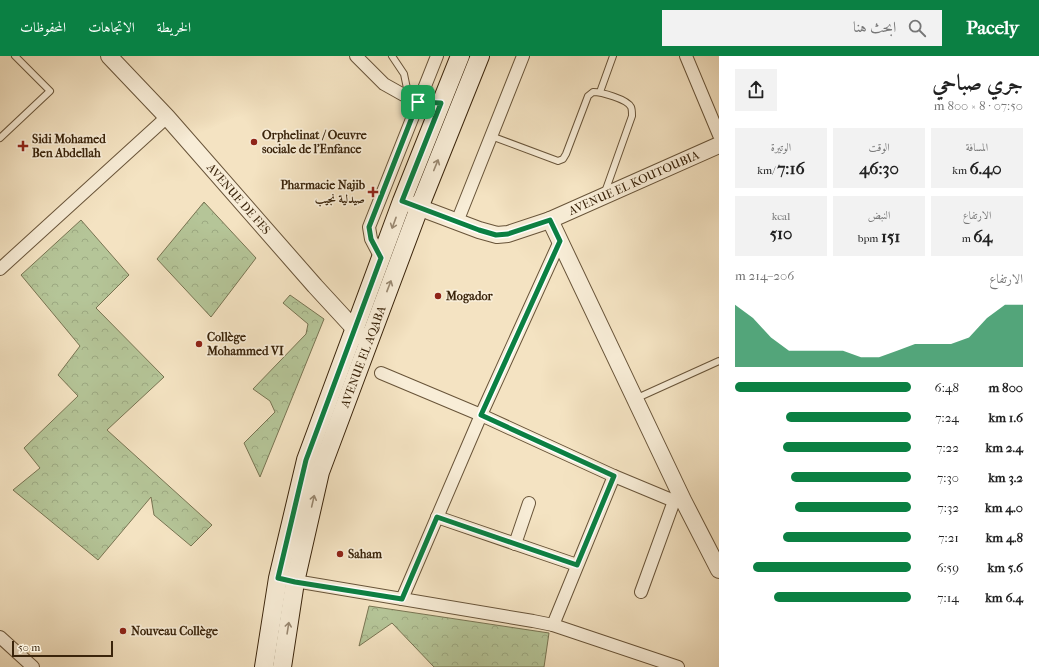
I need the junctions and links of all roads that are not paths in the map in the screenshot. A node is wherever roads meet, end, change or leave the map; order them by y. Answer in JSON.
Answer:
{"nodes":[{"id":1,"x":15,"y":56,"type":"edge"},
{"id":2,"x":109,"y":56,"type":"edge"},
{"id":3,"x":356,"y":56,"type":"edge"},
{"id":4,"x":392,"y":56,"type":"edge"},
{"id":5,"x":436,"y":56,"type":"edge"},
{"id":6,"x":460,"y":56,"type":"edge"},
{"id":7,"x":480,"y":56,"type":"edge"},
{"id":8,"x":523,"y":56,"type":"edge"},
{"id":9,"x":613,"y":56,"type":"edge"},
{"id":10,"x":686,"y":56,"type":"edge"},
{"id":11,"x":600,"y":92,"type":"junction"},
{"id":12,"x":413,"y":100,"type":"junction"},
{"id":13,"x":441,"y":103,"type":"junction"},
{"id":14,"x":167,"y":117,"type":"junction"},
{"id":15,"x":719,"y":135,"type":"edge"},
{"id":16,"x":491,"y":136,"type":"junction"},
{"id":17,"x":0,"y":138,"type":"edge"},
{"id":18,"x":719,"y":145,"type":"edge"},
{"id":19,"x":604,"y":196,"type":"junction"},
{"id":20,"x":402,"y":201,"type":"junction"},
{"id":21,"x":419,"y":208,"type":"junction"},
{"id":22,"x":550,"y":220,"type":"junction"},
{"id":23,"x":457,"y":222,"type":"junction"},
{"id":24,"x":560,"y":241,"type":"junction"},
{"id":25,"x":381,"y":258,"type":"junction"},
{"id":26,"x":0,"y":269,"type":"edge"},
{"id":27,"x":355,"y":329,"type":"junction"},
{"id":28,"x":368,"y":343,"type":"junction"},
{"id":29,"x":719,"y":362,"type":"edge"},
{"id":30,"x":381,"y":373,"type":"dead end"},
{"id":31,"x":635,"y":399,"type":"junction"},
{"id":32,"x":481,"y":415,"type":"junction"},
{"id":33,"x":614,"y":476,"type":"junction"},
{"id":34,"x":678,"y":500,"type":"junction"},
{"id":35,"x":530,"y":503,"type":"dead end"},
{"id":36,"x":437,"y":517,"type":"junction"},
{"id":37,"x":515,"y":544,"type":"junction"},
{"id":38,"x":577,"y":565,"type":"junction"},
{"id":39,"x":719,"y":570,"type":"edge"},
{"id":40,"x":287,"y":580,"type":"junction"},
{"id":41,"x":641,"y":592,"type":"dead end"},
{"id":42,"x":402,"y":599,"type":"junction"},
{"id":43,"x":553,"y":625,"type":"junction"},
{"id":44,"x":0,"y":637,"type":"edge"},
{"id":45,"x":642,"y":661,"type":"edge"},
{"id":46,"x":33,"y":667,"type":"edge"},
{"id":47,"x":264,"y":667,"type":"edge"},
{"id":48,"x":282,"y":667,"type":"edge"},
{"id":49,"x":678,"y":667,"type":"edge"}],
"edges":[{"from":1,"to":17,"type":"lane"},
{"from":2,"to":14,"type":"street","name":"AVENUE DE FES"},
{"from":3,"to":12,"type":"street"},
{"from":4,"to":12,"type":"lane"},
{"from":5,"to":12,"type":"street"},
{"from":6,"to":13,"type":"main road","name":"AVENUE EL AQABA"},
{"from":21,"to":7,"type":"main road","name":"AVENUE EL AQABA","one_way":true},
{"from":8,"to":16,"type":"street"},
{"from":9,"to":11,"type":"lane"},
{"from":10,"to":15,"type":"street"},
{"from":11,"to":16,"type":"lane"},
{"from":11,"to":19,"type":"lane"},
{"from":12,"to":13,"type":"street"},
{"from":12,"to":25,"type":"street"},
{"from":13,"to":20,"type":"main road","name":"AVENUE EL AQABA"},
{"from":14,"to":26,"type":"street"},
{"from":14,"to":27,"type":"street","name":"AVENUE DE FES"},
{"from":16,"to":23,"type":"street"},
{"from":18,"to":19,"type":"street","name":"AVENUE EL KOUTOUBIA"},
{"from":19,"to":22,"type":"street","name":"AVENUE EL KOUTOUBIA"},
{"from":20,"to":21,"type":"street","name":"AVENUE EL KOUTOUBIA"},
{"from":20,"to":25,"type":"main road","name":"AVENUE EL AQABA","one_way":true},
{"from":21,"to":23,"type":"street","name":"AVENUE EL KOUTOUBIA"},
{"from":28,"to":21,"type":"main road","name":"AVENUE EL AQABA","one_way":true},
{"from":22,"to":23,"type":"street","name":"AVENUE EL KOUTOUBIA"},
{"from":22,"to":24,"type":"street"},
{"from":24,"to":31,"type":"street"},
{"from":24,"to":32,"type":"street"},
{"from":25,"to":27,"type":"main road","name":"AVENUE EL AQABA"},
{"from":27,"to":28,"type":"street","name":"AVENUE DE FES"},
{"from":27,"to":40,"type":"main road","name":"AVENUE EL AQABA"},
{"from":40,"to":28,"type":"main road","name":"AVENUE EL AQABA","one_way":true},
{"from":29,"to":31,"type":"lane"},
{"from":30,"to":32,"type":"street"},
{"from":31,"to":34,"type":"street"},
{"from":32,"to":33,"type":"street"},
{"from":32,"to":36,"type":"street"},
{"from":33,"to":34,"type":"street"},
{"from":33,"to":38,"type":"street"},
{"from":34,"to":39,"type":"street"},
{"from":34,"to":41,"type":"street"},
{"from":35,"to":37,"type":"street"},
{"from":36,"to":37,"type":"street"},
{"from":36,"to":42,"type":"street"},
{"from":37,"to":38,"type":"street"},
{"from":38,"to":43,"type":"street"},
{"from":40,"to":42,"type":"street"},
{"from":40,"to":47,"type":"main road","name":"AVENUE EL AQABA"},
{"from":48,"to":40,"type":"main road","name":"AVENUE EL AQABA","one_way":true},
{"from":42,"to":43,"type":"street"},
{"from":43,"to":45,"type":"street"},
{"from":44,"to":46,"type":"street"},
{"from":45,"to":49,"type":"street"}]}
